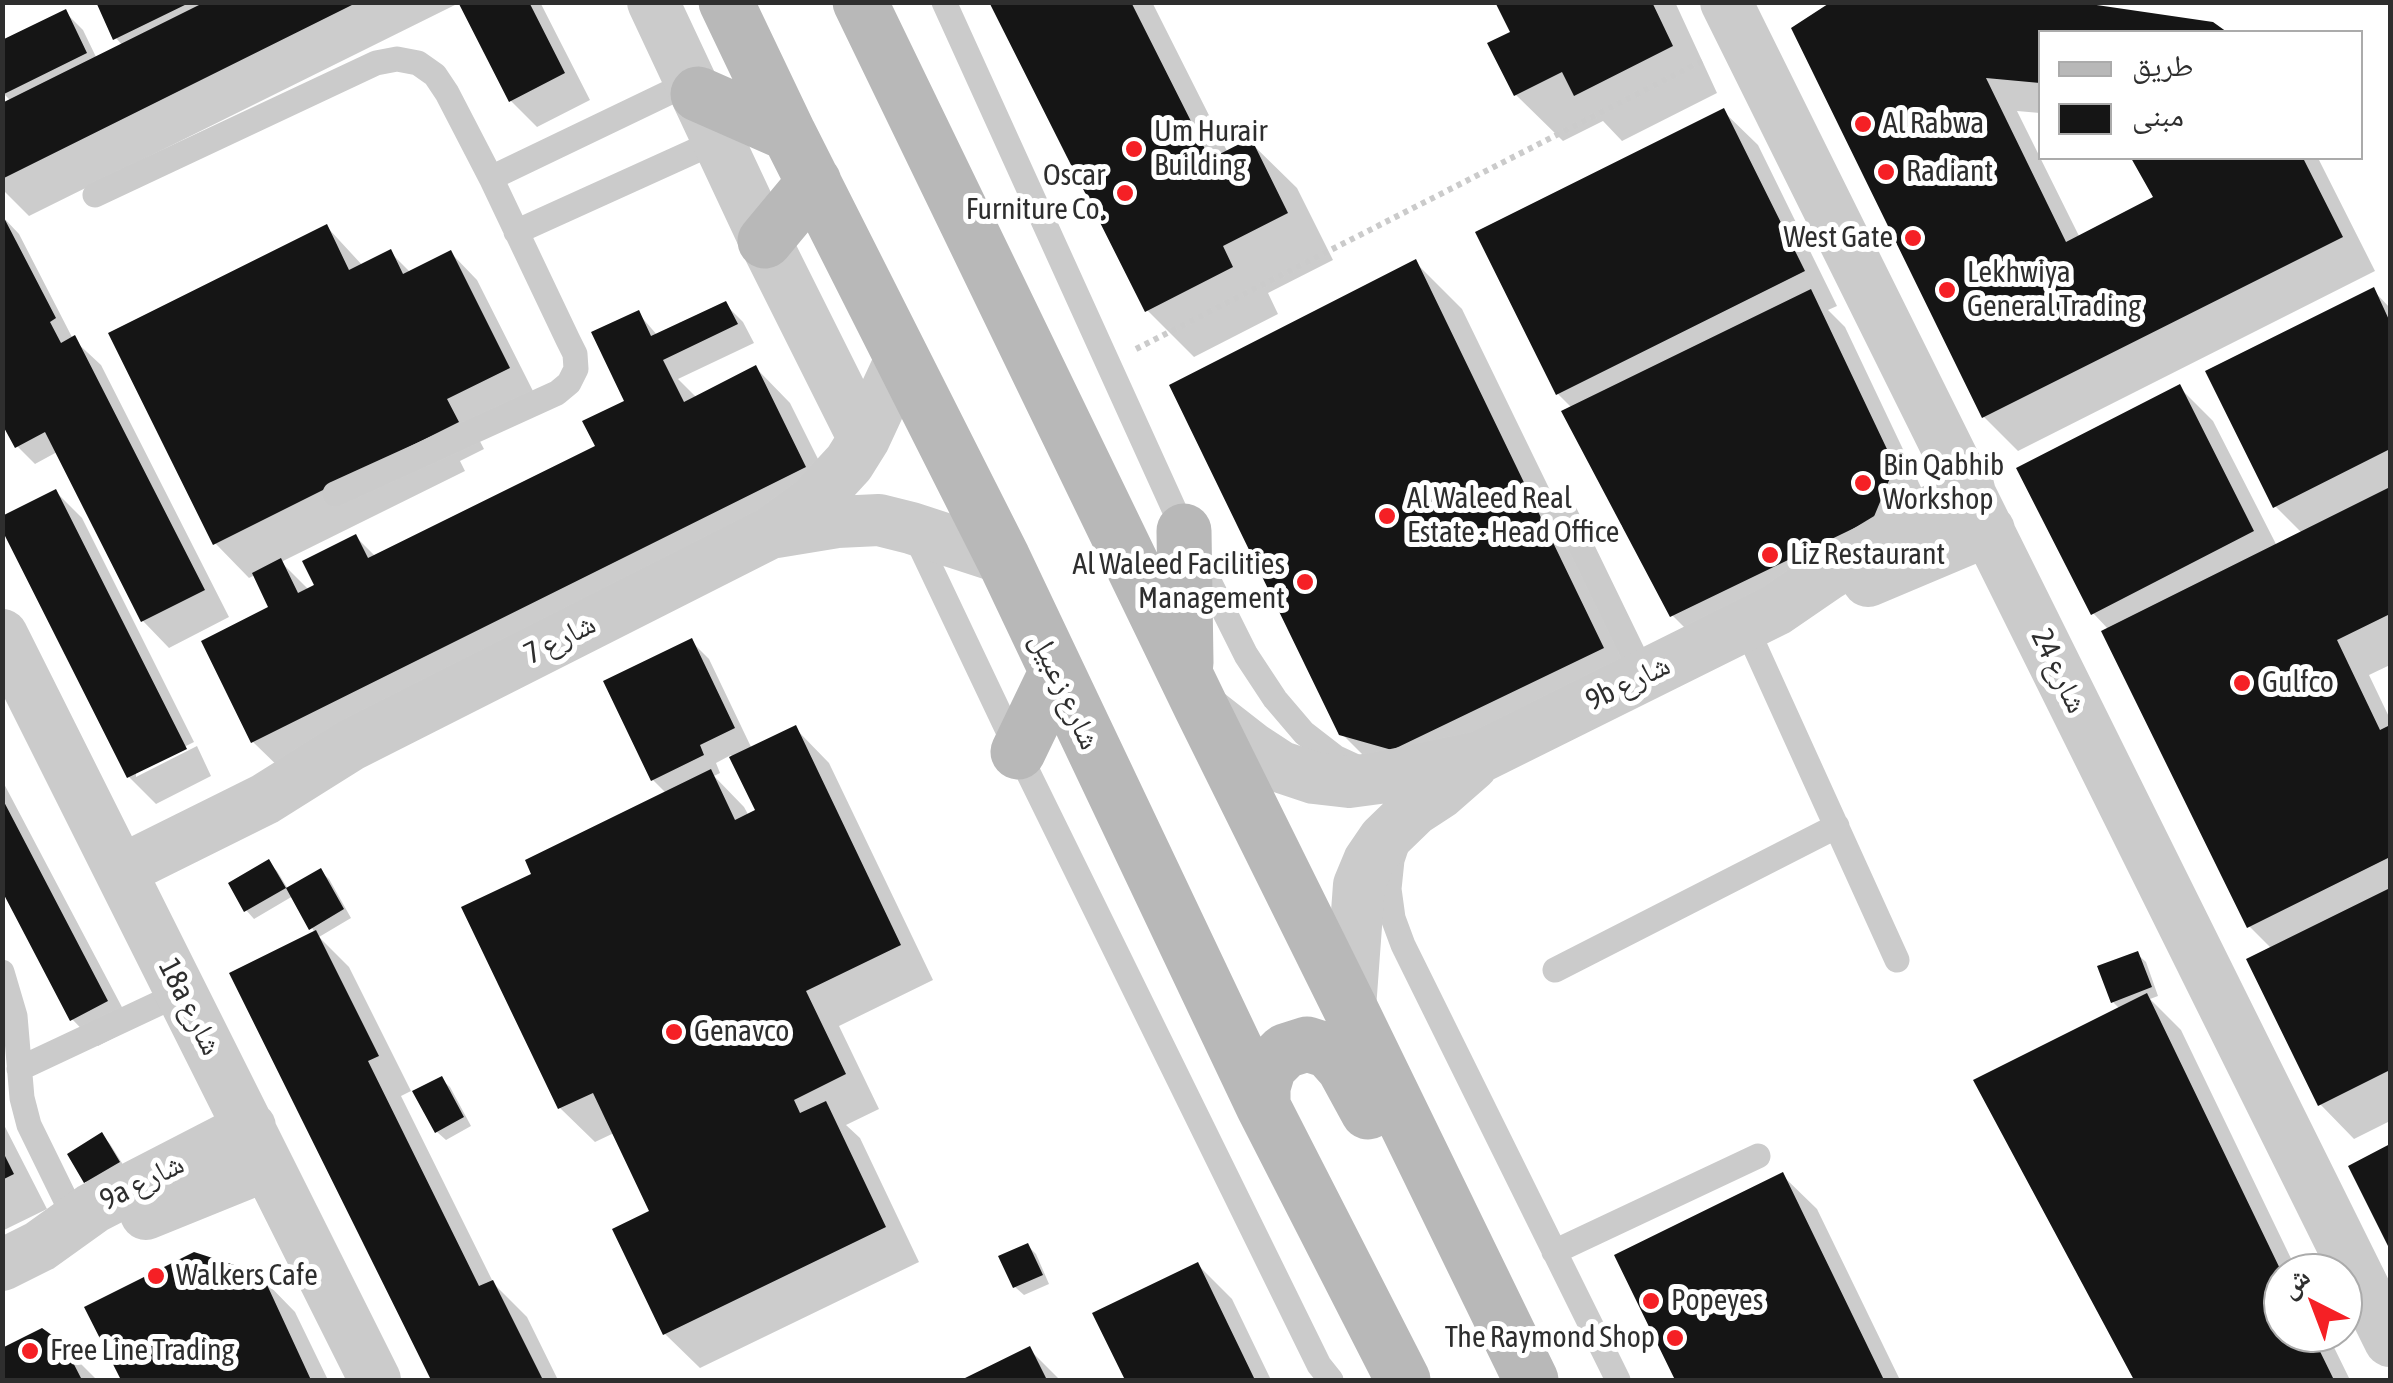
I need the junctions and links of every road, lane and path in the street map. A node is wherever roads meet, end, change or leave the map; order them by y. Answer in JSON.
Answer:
{"nodes":[{"id":1,"x":652,"y":2,"type":"edge"},
{"id":2,"x":726,"y":2,"type":"edge"},
{"id":3,"x":860,"y":2,"type":"edge"},
{"id":4,"x":944,"y":2,"type":"edge"},
{"id":5,"x":1736,"y":14,"type":"edge"},
{"id":6,"x":703,"y":106,"type":"junction"},
{"id":7,"x":789,"y":134,"type":"junction"},
{"id":8,"x":491,"y":178,"type":"junction"},
{"id":9,"x":814,"y":182,"type":"junction"},
{"id":10,"x":95,"y":195,"type":"dead end"},
{"id":11,"x":516,"y":232,"type":"junction"},
{"id":12,"x":765,"y":240,"type":"junction"},
{"id":13,"x":902,"y":357,"type":"junction"},
{"id":14,"x":1108,"y":363,"type":"junction"},
{"id":15,"x":864,"y":439,"type":"junction"},
{"id":16,"x":336,"y":494,"type":"dead end"},
{"id":17,"x":1562,"y":506,"type":"dead end"},
{"id":18,"x":1979,"y":510,"type":"junction"},
{"id":19,"x":912,"y":528,"type":"junction"},
{"id":20,"x":1184,"y":531,"type":"junction"},
{"id":21,"x":770,"y":533,"type":"junction"},
{"id":22,"x":1003,"y":558,"type":"junction"},
{"id":23,"x":1761,"y":617,"type":"junction"},
{"id":24,"x":2,"y":635,"type":"edge"},
{"id":25,"x":1056,"y":672,"type":"junction"},
{"id":26,"x":1644,"y":676,"type":"junction"},
{"id":27,"x":15,"y":690,"type":"edge"},
{"id":28,"x":1194,"y":693,"type":"junction"},
{"id":29,"x":1018,"y":752,"type":"junction"},
{"id":30,"x":1397,"y":794,"type":"junction"},
{"id":31,"x":1837,"y":826,"type":"junction"},
{"id":32,"x":116,"y":860,"type":"junction"},
{"id":33,"x":1897,"y":960,"type":"dead end"},
{"id":34,"x":1555,"y":970,"type":"dead end"},
{"id":35,"x":2,"y":972,"type":"edge"},
{"id":36,"x":183,"y":992,"type":"junction"},
{"id":37,"x":1350,"y":1008,"type":"junction"},
{"id":38,"x":19,"y":1069,"type":"junction"},
{"id":39,"x":1264,"y":1106,"type":"junction"},
{"id":40,"x":258,"y":1146,"type":"junction"},
{"id":41,"x":1758,"y":1156,"type":"dead end"},
{"id":42,"x":39,"y":1243,"type":"edge"},
{"id":43,"x":1554,"y":1252,"type":"junction"},
{"id":44,"x":1498,"y":1315,"type":"junction"},
{"id":45,"x":2390,"y":1341,"type":"edge"},
{"id":46,"x":375,"y":1380,"type":"edge"},
{"id":47,"x":1331,"y":1380,"type":"edge"},
{"id":48,"x":1404,"y":1380,"type":"edge"},
{"id":49,"x":1531,"y":1380,"type":"edge"},
{"id":50,"x":1618,"y":1380,"type":"edge"}],
"edges":[{"from":1,"to":6,"type":"street"},
{"from":2,"to":7,"type":"main road","name":"شارع زعبيل"},
{"from":3,"to":28,"type":"main road"},
{"from":4,"to":14,"type":"lane"},
{"from":5,"to":14,"type":"path"},
{"from":5,"to":18,"type":"street","name":"شارع 24"},
{"from":6,"to":7,"type":"main road"},
{"from":6,"to":8,"type":"lane"},
{"from":6,"to":11,"type":"lane"},
{"from":6,"to":12,"type":"street"},
{"from":7,"to":9,"type":"main road","name":"شارع زعبيل"},
{"from":8,"to":10,"type":"lane"},
{"from":8,"to":11,"type":"lane"},
{"from":9,"to":12,"type":"main road"},
{"from":9,"to":13,"type":"main road","name":"شارع زعبيل"},
{"from":11,"to":16,"type":"lane"},
{"from":12,"to":15,"type":"street"},
{"from":13,"to":15,"type":"street","name":"شارع 7"},
{"from":13,"to":22,"type":"main road","name":"شارع زعبيل"},
{"from":14,"to":20,"type":"lane"},
{"from":15,"to":21,"type":"street","name":"شارع 7"},
{"from":17,"to":26,"type":"lane"},
{"from":18,"to":23,"type":"street","name":"9b شارع"},
{"from":18,"to":45,"type":"street","name":"شارع 24"},
{"from":19,"to":21,"type":"street","name":"شارع 7"},
{"from":19,"to":22,"type":"street","name":"شارع 7"},
{"from":19,"to":29,"type":"lane"},
{"from":20,"to":28,"type":"main road"},
{"from":20,"to":30,"type":"lane"},
{"from":21,"to":32,"type":"street","name":"شارع 7"},
{"from":22,"to":25,"type":"main road","name":"شارع زعبيل"},
{"from":23,"to":26,"type":"street","name":"9b شارع"},
{"from":23,"to":31,"type":"lane"},
{"from":24,"to":27,"type":"street","name":"18a شارع"},
{"from":25,"to":29,"type":"main road"},
{"from":25,"to":39,"type":"main road","name":"شارع زعبيل"},
{"from":26,"to":30,"type":"street","name":"9b شارع"},
{"from":27,"to":32,"type":"street","name":"18a شارع"},
{"from":28,"to":30,"type":"street","name":"9b شارع"},
{"from":28,"to":37,"type":"main road"},
{"from":29,"to":47,"type":"lane"},
{"from":30,"to":37,"type":"street"},
{"from":30,"to":43,"type":"lane"},
{"from":31,"to":33,"type":"lane"},
{"from":31,"to":34,"type":"lane"},
{"from":32,"to":36,"type":"street","name":"18a شارع"},
{"from":35,"to":38,"type":"lane"},
{"from":36,"to":38,"type":"lane"},
{"from":36,"to":40,"type":"street","name":"18a شارع"},
{"from":37,"to":44,"type":"main road"},
{"from":38,"to":42,"type":"lane"},
{"from":39,"to":44,"type":"main road"},
{"from":39,"to":48,"type":"main road","name":"شارع زعبيل"},
{"from":40,"to":42,"type":"street","name":"9a شارع"},
{"from":40,"to":46,"type":"street","name":"18a شارع"},
{"from":41,"to":43,"type":"lane"},
{"from":43,"to":50,"type":"lane"},
{"from":44,"to":49,"type":"main road"}]}
